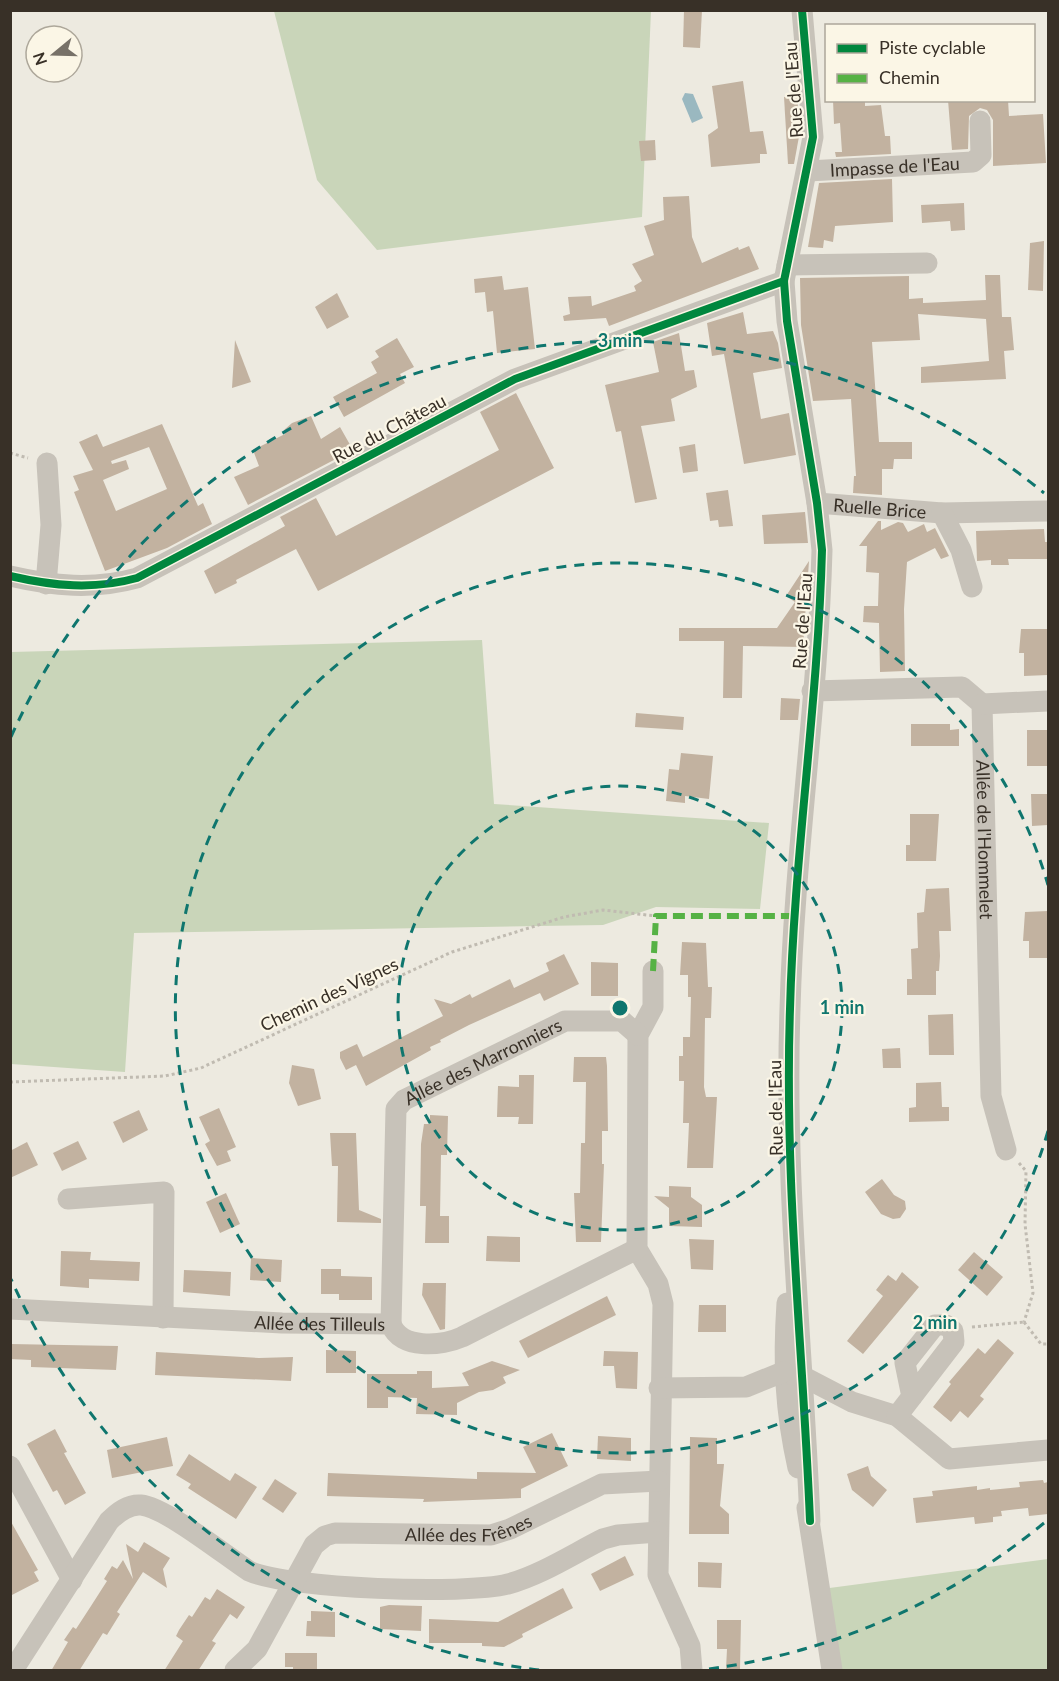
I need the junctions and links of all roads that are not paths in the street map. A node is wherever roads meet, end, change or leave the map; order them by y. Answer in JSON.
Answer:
{"nodes":[{"id":1,"x":802,"y":10,"type":"edge"},
{"id":2,"x":980,"y":121,"type":"dead end"},
{"id":3,"x":808,"y":171,"type":"junction"},
{"id":4,"x":927,"y":263,"type":"dead end"},
{"id":5,"x":786,"y":273,"type":"junction"},
{"id":6,"x":47,"y":463,"type":"dead end"},
{"id":7,"x":817,"y":503,"type":"junction"},
{"id":8,"x":1048,"y":511,"type":"edge"},
{"id":9,"x":942,"y":513,"type":"junction"},
{"id":10,"x":10,"y":576,"type":"edge"},
{"id":11,"x":46,"y":584,"type":"junction"},
{"id":12,"x":972,"y":588,"type":"dead end"},
{"id":13,"x":812,"y":691,"type":"junction"},
{"id":14,"x":1048,"y":701,"type":"edge"},
{"id":15,"x":982,"y":704,"type":"junction"},
{"id":16,"x":653,"y":971,"type":"dead end"},
{"id":17,"x":638,"y":1035,"type":"junction"},
{"id":18,"x":1006,"y":1150,"type":"road end"},
{"id":19,"x":68,"y":1199,"type":"dead end"},
{"id":20,"x":637,"y":1249,"type":"junction"},
{"id":21,"x":10,"y":1309,"type":"edge"},
{"id":22,"x":163,"y":1318,"type":"junction"},
{"id":23,"x":391,"y":1324,"type":"junction"},
{"id":24,"x":953,"y":1331,"type":"road end"},
{"id":25,"x":793,"y":1375,"type":"junction"},
{"id":26,"x":746,"y":1387,"type":"junction"},
{"id":27,"x":659,"y":1388,"type":"junction"},
{"id":28,"x":852,"y":1402,"type":"junction"},
{"id":29,"x":795,"y":1403,"type":"junction"},
{"id":30,"x":897,"y":1416,"type":"junction"},
{"id":31,"x":1048,"y":1450,"type":"edge"},
{"id":32,"x":10,"y":1466,"type":"edge"},
{"id":33,"x":659,"y":1481,"type":"junction"},
{"id":34,"x":658,"y":1532,"type":"junction"},
{"id":35,"x":72,"y":1580,"type":"junction"},
{"id":36,"x":294,"y":1582,"type":"junction"},
{"id":37,"x":12,"y":1671,"type":"edge"},
{"id":38,"x":235,"y":1671,"type":"edge"},
{"id":39,"x":692,"y":1671,"type":"edge"},
{"id":40,"x":832,"y":1671,"type":"edge"}],
"edges":[{"from":1,"to":3,"type":"street","name":"Rue de l'Eau"},
{"from":2,"to":3,"type":"street","name":"Impasse de l'Eau"},
{"from":3,"to":5,"type":"street","name":"Rue de l'Eau"},
{"from":4,"to":5,"type":"street","name":"Rue du Château"},
{"from":5,"to":7,"type":"street","name":"Rue de l'Eau"},
{"from":5,"to":11,"type":"street","name":"Rue du Château"},
{"from":6,"to":11,"type":"street"},
{"from":7,"to":9,"type":"street","name":"Ruelle Brice"},
{"from":7,"to":13,"type":"street","name":"Rue de l'Eau"},
{"from":8,"to":9,"type":"street","name":"Ruelle Brice"},
{"from":9,"to":12,"type":"street","name":"Ruelle Brice"},
{"from":10,"to":11,"type":"street","name":"Rue du Château"},
{"from":13,"to":15,"type":"street"},
{"from":13,"to":25,"type":"street","name":"Rue de l'Eau"},
{"from":14,"to":15,"type":"street"},
{"from":15,"to":18,"type":"street","name":"Allée de l'Hommelet"},
{"from":16,"to":17,"type":"street"},
{"from":17,"to":20,"type":"street"},
{"from":17,"to":23,"type":"street","name":"Allée des Marronniers"},
{"from":19,"to":22,"type":"street"},
{"from":20,"to":23,"type":"street","name":"Allée des Tilleuls"},
{"from":20,"to":27,"type":"street"},
{"from":21,"to":22,"type":"street","name":"Allée des Tilleuls"},
{"from":22,"to":23,"type":"street","name":"Allée des Tilleuls"},
{"from":24,"to":30,"type":"street"},
{"from":25,"to":26,"type":"street"},
{"from":25,"to":28,"type":"street"},
{"from":25,"to":29,"type":"street","name":"Rue de l'Eau"},
{"from":26,"to":27,"type":"street"},
{"from":26,"to":29,"type":"street"},
{"from":27,"to":33,"type":"street"},
{"from":28,"to":29,"type":"street"},
{"from":28,"to":30,"type":"street"},
{"from":29,"to":40,"type":"street","name":"Rue de l'Eau"},
{"from":30,"to":31,"type":"street"},
{"from":32,"to":35,"type":"street"},
{"from":33,"to":34,"type":"street"},
{"from":33,"to":36,"type":"street","name":"Allée des Frênes"},
{"from":34,"to":36,"type":"street"},
{"from":34,"to":39,"type":"street"},
{"from":35,"to":36,"type":"street"},
{"from":35,"to":37,"type":"street"},
{"from":36,"to":38,"type":"street","name":"Allée des Frênes"}]}
